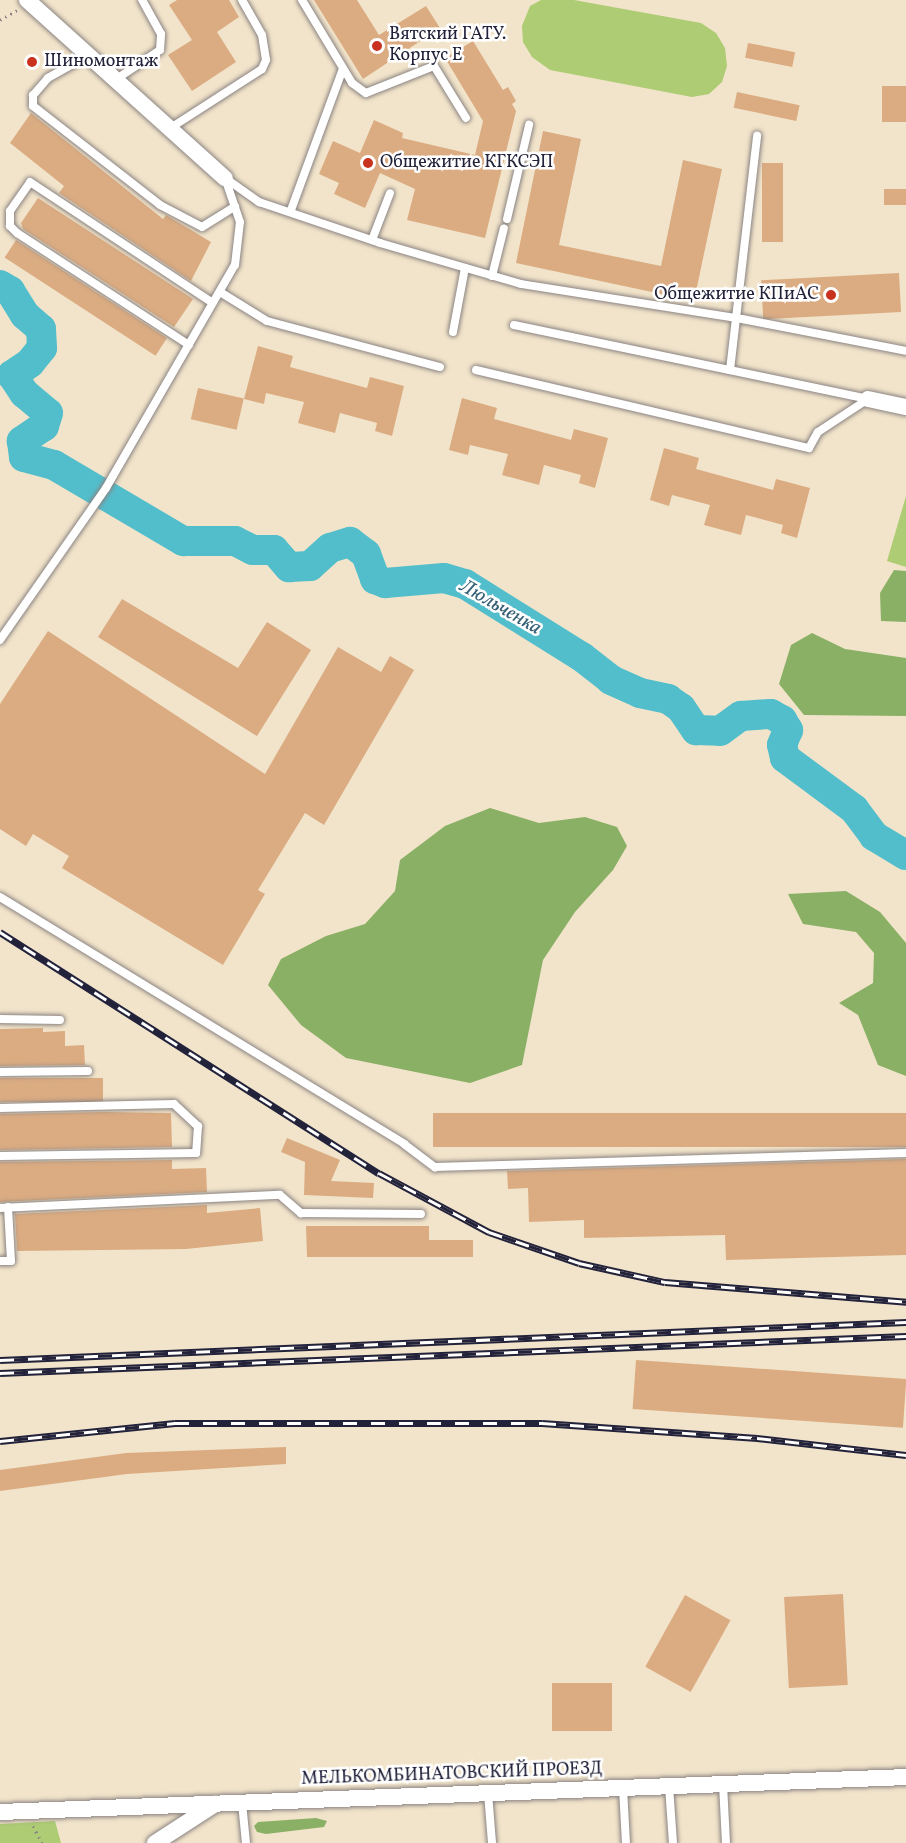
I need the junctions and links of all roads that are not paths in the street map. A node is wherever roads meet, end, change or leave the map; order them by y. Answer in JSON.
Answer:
{"nodes":[{"id":1,"x":142,"y":0,"type":"edge"},
{"id":2,"x":242,"y":0,"type":"edge"},
{"id":3,"x":302,"y":0,"type":"edge"},
{"id":4,"x":22,"y":4,"type":"edge"},
{"id":5,"x":87,"y":56,"type":"junction"},
{"id":6,"x":344,"y":69,"type":"junction"},
{"id":7,"x":114,"y":80,"type":"junction"},
{"id":8,"x":466,"y":118,"type":"dead end"},
{"id":9,"x":529,"y":125,"type":"dead end"},
{"id":10,"x":171,"y":127,"type":"junction"},
{"id":11,"x":757,"y":136,"type":"dead end"},
{"id":12,"x":225,"y":178,"type":"junction"},
{"id":13,"x":390,"y":193,"type":"dead end"},
{"id":14,"x":235,"y":206,"type":"junction"},
{"id":15,"x":291,"y":210,"type":"junction"},
{"id":16,"x":507,"y":219,"type":"dead end"},
{"id":17,"x":504,"y":228,"type":"dead end"},
{"id":18,"x":372,"y":240,"type":"junction"},
{"id":19,"x":465,"y":268,"type":"junction"},
{"id":20,"x":492,"y":276,"type":"junction"},
{"id":21,"x":220,"y":292,"type":"junction"},
{"id":22,"x":213,"y":303,"type":"junction"},
{"id":23,"x":736,"y":318,"type":"junction"},
{"id":24,"x":514,"y":325,"type":"dead end"},
{"id":25,"x":453,"y":332,"type":"dead end"},
{"id":26,"x":189,"y":345,"type":"junction"},
{"id":27,"x":906,"y":351,"type":"edge"},
{"id":28,"x":440,"y":367,"type":"dead end"},
{"id":29,"x":476,"y":370,"type":"dead end"},
{"id":30,"x":730,"y":370,"type":"junction"},
{"id":31,"x":868,"y":399,"type":"junction"},
{"id":32,"x":906,"y":407,"type":"edge"},
{"id":33,"x":0,"y":640,"type":"edge"},
{"id":34,"x":0,"y":897,"type":"edge"},
{"id":35,"x":0,"y":1019,"type":"edge"},
{"id":36,"x":60,"y":1020,"type":"dead end"},
{"id":37,"x":88,"y":1071,"type":"dead end"},
{"id":38,"x":0,"y":1072,"type":"edge"},
{"id":39,"x":0,"y":1108,"type":"edge"},
{"id":40,"x":906,"y":1153,"type":"edge"},
{"id":41,"x":0,"y":1156,"type":"edge"},
{"id":42,"x":4,"y":1208,"type":"edge"},
{"id":43,"x":421,"y":1214,"type":"dead end"},
{"id":44,"x":0,"y":1261,"type":"edge"},
{"id":45,"x":906,"y":1777,"type":"edge"},
{"id":46,"x":723,"y":1784,"type":"junction"},
{"id":47,"x":669,"y":1786,"type":"junction"},
{"id":48,"x":623,"y":1788,"type":"junction"},
{"id":49,"x":488,"y":1793,"type":"junction"},
{"id":50,"x":242,"y":1803,"type":"junction"},
{"id":51,"x":215,"y":1804,"type":"junction"},
{"id":52,"x":0,"y":1812,"type":"edge"},
{"id":53,"x":155,"y":1843,"type":"edge"},
{"id":54,"x":246,"y":1843,"type":"edge"},
{"id":55,"x":492,"y":1843,"type":"edge"},
{"id":56,"x":626,"y":1843,"type":"edge"},
{"id":57,"x":673,"y":1843,"type":"edge"},
{"id":58,"x":726,"y":1843,"type":"edge"}],
"edges":[{"from":1,"to":7,"type":"lane"},
{"from":2,"to":10,"type":"lane"},
{"from":3,"to":6,"type":"lane"},
{"from":4,"to":5,"type":"street"},
{"from":5,"to":7,"type":"street"},
{"from":5,"to":14,"type":"lane"},
{"from":6,"to":8,"type":"lane"},
{"from":6,"to":15,"type":"lane"},
{"from":7,"to":10,"type":"street"},
{"from":9,"to":16,"type":"lane"},
{"from":10,"to":12,"type":"street"},
{"from":11,"to":23,"type":"lane"},
{"from":12,"to":14,"type":"lane"},
{"from":12,"to":15,"type":"lane"},
{"from":13,"to":18,"type":"lane"},
{"from":14,"to":21,"type":"lane"},
{"from":15,"to":18,"type":"lane"},
{"from":17,"to":20,"type":"lane"},
{"from":18,"to":19,"type":"lane"},
{"from":19,"to":20,"type":"lane"},
{"from":19,"to":25,"type":"lane"},
{"from":20,"to":23,"type":"lane"},
{"from":21,"to":22,"type":"lane"},
{"from":21,"to":28,"type":"lane"},
{"from":22,"to":26,"type":"lane"},
{"from":22,"to":26,"type":"lane"},
{"from":23,"to":27,"type":"lane"},
{"from":23,"to":30,"type":"lane"},
{"from":24,"to":30,"type":"lane"},
{"from":26,"to":33,"type":"lane"},
{"from":29,"to":31,"type":"lane"},
{"from":30,"to":31,"type":"lane"},
{"from":31,"to":32,"type":"street"},
{"from":34,"to":40,"type":"lane"},
{"from":35,"to":36,"type":"lane"},
{"from":37,"to":38,"type":"lane"},
{"from":39,"to":41,"type":"lane"},
{"from":42,"to":43,"type":"lane"},
{"from":42,"to":44,"type":"lane"},
{"from":45,"to":46,"type":"street","name":"МЕЛЬКОМБИНАТОВСКИЙ ПРОЕЗД"},
{"from":46,"to":47,"type":"street","name":"МЕЛЬКОМБИНАТОВСКИЙ ПРОЕЗД"},
{"from":46,"to":58,"type":"lane"},
{"from":47,"to":48,"type":"street","name":"МЕЛЬКОМБИНАТОВСКИЙ ПРОЕЗД"},
{"from":47,"to":57,"type":"lane"},
{"from":48,"to":49,"type":"street","name":"МЕЛЬКОМБИНАТОВСКИЙ ПРОЕЗД"},
{"from":48,"to":56,"type":"lane"},
{"from":49,"to":50,"type":"street","name":"МЕЛЬКОМБИНАТОВСКИЙ ПРОЕЗД"},
{"from":49,"to":55,"type":"lane"},
{"from":50,"to":51,"type":"street","name":"МЕЛЬКОМБИНАТОВСКИЙ ПРОЕЗД"},
{"from":50,"to":54,"type":"lane"},
{"from":51,"to":52,"type":"street","name":"МЕЛЬКОМБИНАТОВСКИЙ ПРОЕЗД"},
{"from":51,"to":53,"type":"street"}]}
